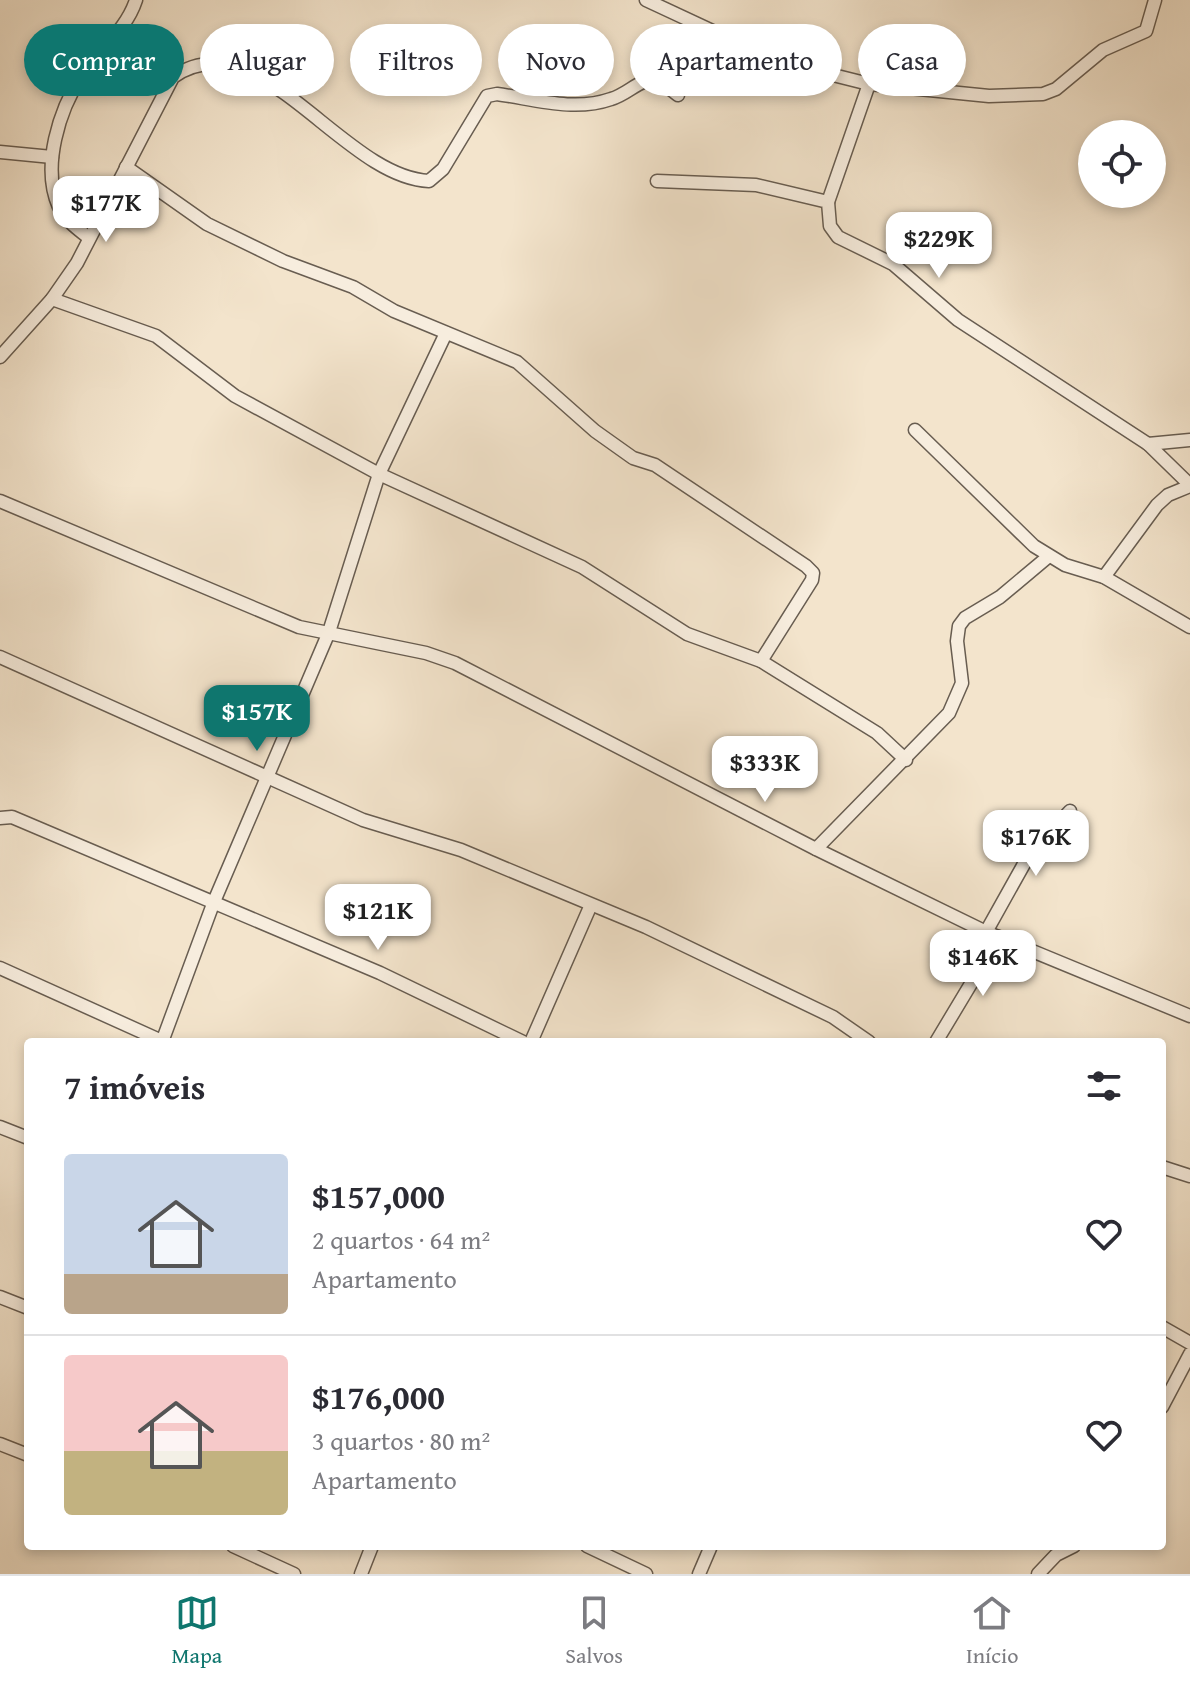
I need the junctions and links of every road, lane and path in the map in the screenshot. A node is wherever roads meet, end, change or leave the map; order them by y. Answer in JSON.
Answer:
{"nodes":[{"id":1,"x":136,"y":0,"type":"edge"},
{"id":2,"x":646,"y":0,"type":"edge"},
{"id":3,"x":1155,"y":0,"type":"edge"},
{"id":4,"x":858,"y":81,"type":"edge"},
{"id":5,"x":630,"y":88,"type":"edge"},
{"id":6,"x":966,"y":94,"type":"edge"},
{"id":7,"x":865,"y":96,"type":"edge"},
{"id":8,"x":0,"y":152,"type":"edge"},
{"id":9,"x":52,"y":157,"type":"junction"},
{"id":10,"x":126,"y":167,"type":"junction"},
{"id":11,"x":657,"y":181,"type":"dead end"},
{"id":12,"x":828,"y":202,"type":"junction"},
{"id":13,"x":89,"y":238,"type":"junction"},
{"id":14,"x":52,"y":299,"type":"junction"},
{"id":15,"x":446,"y":333,"type":"junction"},
{"id":16,"x":0,"y":357,"type":"edge"},
{"id":17,"x":915,"y":430,"type":"dead end"},
{"id":18,"x":1190,"y":440,"type":"edge"},
{"id":19,"x":1148,"y":444,"type":"junction"},
{"id":20,"x":379,"y":474,"type":"junction"},
{"id":21,"x":1190,"y":485,"type":"edge"},
{"id":22,"x":0,"y":501,"type":"edge"},
{"id":23,"x":1049,"y":556,"type":"junction"},
{"id":24,"x":1104,"y":577,"type":"junction"},
{"id":25,"x":1190,"y":627,"type":"edge"},
{"id":26,"x":329,"y":632,"type":"junction"},
{"id":27,"x":0,"y":657,"type":"edge"},
{"id":28,"x":761,"y":661,"type":"junction"},
{"id":29,"x":906,"y":760,"type":"junction"},
{"id":30,"x":267,"y":774,"type":"junction"},
{"id":31,"x":1070,"y":811,"type":"dead end"},
{"id":32,"x":0,"y":818,"type":"edge"},
{"id":33,"x":816,"y":849,"type":"junction"},
{"id":34,"x":213,"y":904,"type":"junction"},
{"id":35,"x":590,"y":907,"type":"junction"},
{"id":36,"x":986,"y":932,"type":"junction"},
{"id":37,"x":999,"y":937,"type":"junction"},
{"id":38,"x":0,"y":968,"type":"edge"},
{"id":39,"x":1190,"y":1016,"type":"edge"},
{"id":40,"x":154,"y":1038,"type":"edge"},
{"id":41,"x":164,"y":1038,"type":"edge"},
{"id":42,"x":515,"y":1038,"type":"edge"},
{"id":43,"x":533,"y":1038,"type":"edge"},
{"id":44,"x":863,"y":1038,"type":"edge"},
{"id":45,"x":938,"y":1038,"type":"edge"},
{"id":46,"x":0,"y":1127,"type":"edge"},
{"id":47,"x":24,"y":1136,"type":"edge"},
{"id":48,"x":1166,"y":1168,"type":"edge"},
{"id":49,"x":1190,"y":1176,"type":"edge"},
{"id":50,"x":0,"y":1297,"type":"edge"},
{"id":51,"x":24,"y":1306,"type":"edge"},
{"id":52,"x":1166,"y":1329,"type":"edge"},
{"id":53,"x":1190,"y":1343,"type":"edge"},
{"id":54,"x":1190,"y":1354,"type":"edge"},
{"id":55,"x":1166,"y":1399,"type":"edge"},
{"id":56,"x":0,"y":1444,"type":"edge"},
{"id":57,"x":24,"y":1453,"type":"edge"},
{"id":58,"x":242,"y":1550,"type":"edge"},
{"id":59,"x":370,"y":1550,"type":"edge"},
{"id":60,"x":595,"y":1550,"type":"edge"},
{"id":61,"x":709,"y":1550,"type":"edge"},
{"id":62,"x":1066,"y":1550,"type":"edge"},
{"id":63,"x":294,"y":1574,"type":"edge"},
{"id":64,"x":361,"y":1574,"type":"edge"},
{"id":65,"x":646,"y":1574,"type":"edge"},
{"id":66,"x":699,"y":1574,"type":"edge"},
{"id":67,"x":1038,"y":1574,"type":"edge"}],
"edges":[{"from":1,"to":9,"type":"street"},
{"from":2,"to":4,"type":"street"},
{"from":3,"to":6,"type":"street"},
{"from":5,"to":10,"type":"street"},
{"from":7,"to":12,"type":"street"},
{"from":8,"to":9,"type":"street"},
{"from":9,"to":13,"type":"street"},
{"from":10,"to":13,"type":"street"},
{"from":10,"to":15,"type":"street"},
{"from":11,"to":12,"type":"street"},
{"from":12,"to":19,"type":"street"},
{"from":13,"to":14,"type":"street"},
{"from":14,"to":16,"type":"street"},
{"from":14,"to":20,"type":"street"},
{"from":15,"to":20,"type":"street"},
{"from":15,"to":28,"type":"street"},
{"from":17,"to":23,"type":"street"},
{"from":18,"to":19,"type":"street"},
{"from":19,"to":21,"type":"street"},
{"from":20,"to":26,"type":"street"},
{"from":20,"to":28,"type":"street"},
{"from":21,"to":24,"type":"street"},
{"from":22,"to":26,"type":"street"},
{"from":23,"to":24,"type":"street"},
{"from":23,"to":29,"type":"street"},
{"from":24,"to":25,"type":"street"},
{"from":26,"to":30,"type":"street"},
{"from":26,"to":33,"type":"street"},
{"from":27,"to":30,"type":"street"},
{"from":28,"to":29,"type":"street"},
{"from":29,"to":33,"type":"street"},
{"from":30,"to":34,"type":"street"},
{"from":30,"to":35,"type":"street"},
{"from":31,"to":36,"type":"street"},
{"from":32,"to":34,"type":"street"},
{"from":33,"to":36,"type":"street"},
{"from":34,"to":41,"type":"street"},
{"from":34,"to":42,"type":"street"},
{"from":35,"to":43,"type":"street"},
{"from":35,"to":44,"type":"street"},
{"from":36,"to":37,"type":"street"},
{"from":37,"to":39,"type":"street"},
{"from":37,"to":45,"type":"street"},
{"from":38,"to":40,"type":"street"},
{"from":46,"to":47,"type":"street"},
{"from":48,"to":49,"type":"street"},
{"from":50,"to":51,"type":"street"},
{"from":52,"to":53,"type":"street"},
{"from":54,"to":55,"type":"street"},
{"from":56,"to":57,"type":"street"},
{"from":58,"to":63,"type":"street"},
{"from":59,"to":64,"type":"street"},
{"from":60,"to":65,"type":"street"},
{"from":61,"to":66,"type":"street"},
{"from":62,"to":67,"type":"street"}]}
